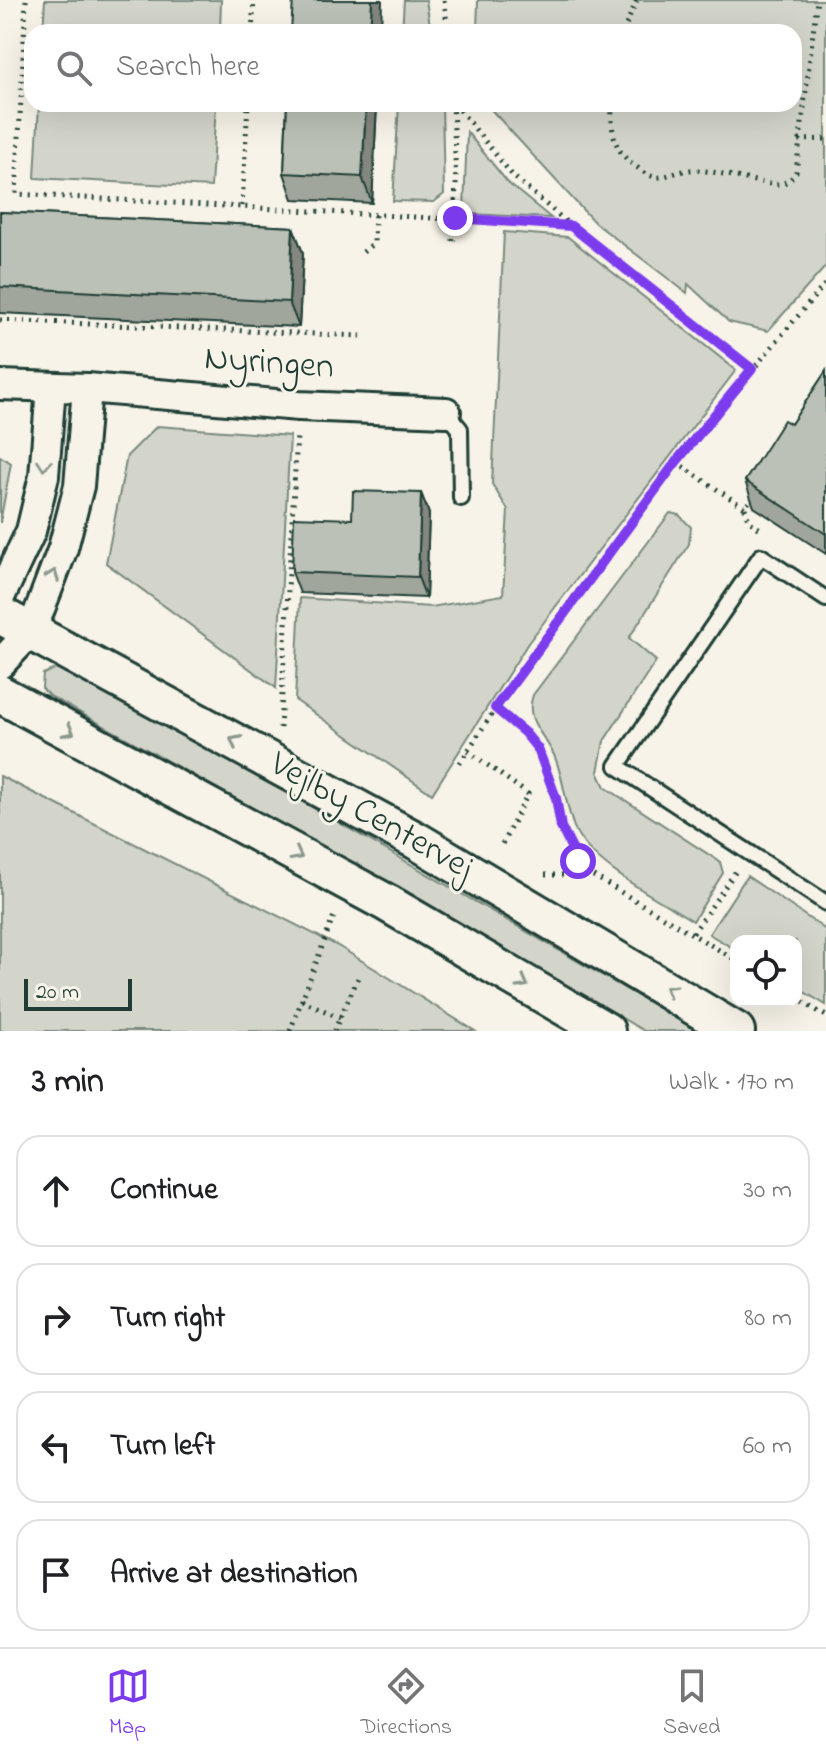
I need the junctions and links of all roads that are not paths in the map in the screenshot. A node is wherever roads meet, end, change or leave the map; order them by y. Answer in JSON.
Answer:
{"nodes":[{"id":1,"x":0,"y":385,"type":"edge"},
{"id":2,"x":51,"y":387,"type":"junction"},
{"id":3,"x":87,"y":388,"type":"junction"},
{"id":4,"x":446,"y":412,"type":"joint"},
{"id":5,"x":461,"y":498,"type":"dead end"},
{"id":6,"x":0,"y":597,"type":"edge"},
{"id":7,"x":826,"y":599,"type":"edge"},
{"id":8,"x":0,"y":615,"type":"edge"},
{"id":9,"x":32,"y":630,"type":"junction"},
{"id":10,"x":0,"y":664,"type":"edge"},
{"id":11,"x":0,"y":694,"type":"edge"},
{"id":12,"x":826,"y":903,"type":"edge"},
{"id":13,"x":606,"y":1031,"type":"edge"},
{"id":14,"x":736,"y":1031,"type":"edge"}],
"edges":[{"from":1,"to":2,"type":"street","name":"Nyringen"},
{"from":2,"to":3,"type":"street","name":"Nyringen"},
{"from":2,"to":6,"type":"street","one_way":true},
{"from":3,"to":4,"type":"street","name":"Nyringen"},
{"from":9,"to":3,"type":"street","one_way":true},
{"from":4,"to":5,"type":"lane"},
{"from":7,"to":12,"type":"lane"},
{"from":8,"to":9,"type":"street","name":"Vejlby Centervej"},
{"from":9,"to":10,"type":"street"},
{"from":14,"to":9,"type":"street","name":"Vejlby Centervej","one_way":true},
{"from":11,"to":13,"type":"street","name":"Vejlby Centervej","one_way":true}]}
